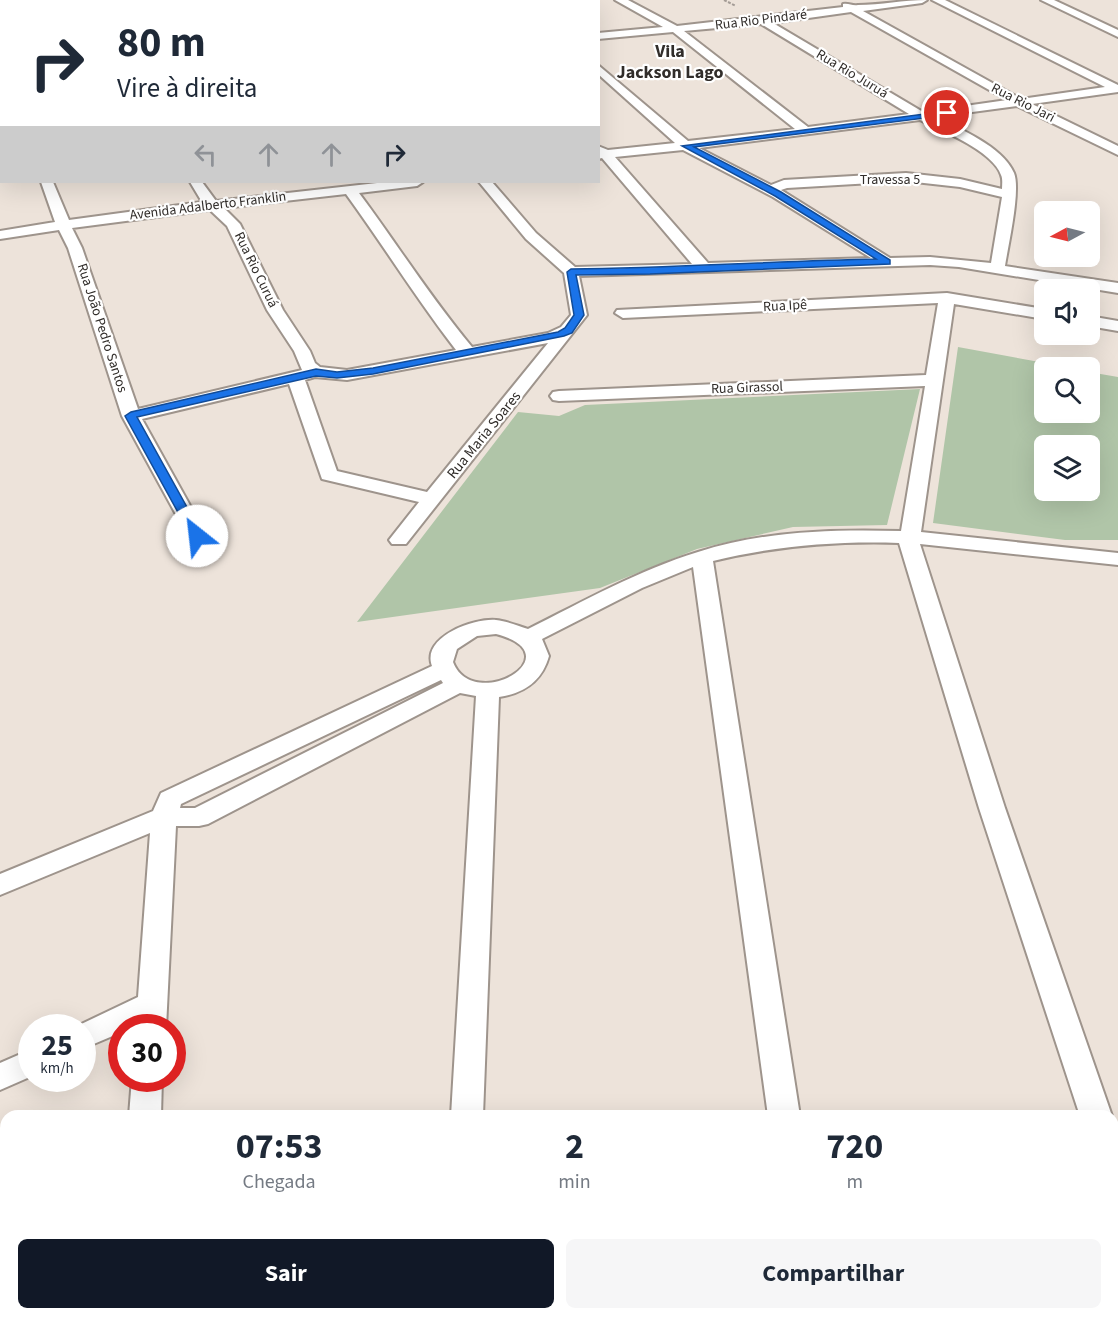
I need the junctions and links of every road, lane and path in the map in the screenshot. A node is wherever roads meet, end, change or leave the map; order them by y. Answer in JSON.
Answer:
{"nodes":[{"id":1,"x":620,"y":0,"type":"edge"},
{"id":2,"x":724,"y":0,"type":"edge"},
{"id":3,"x":836,"y":0,"type":"edge"},
{"id":4,"x":922,"y":0,"type":"edge"},
{"id":5,"x":937,"y":0,"type":"edge"},
{"id":6,"x":1046,"y":0,"type":"edge"},
{"id":7,"x":731,"y":4,"type":"dead end"},
{"id":8,"x":850,"y":8,"type":"junction"},
{"id":9,"x":763,"y":21,"type":"junction"},
{"id":10,"x":675,"y":29,"type":"junction"},
{"id":11,"x":1118,"y":34,"type":"edge"},
{"id":12,"x":600,"y":36,"type":"edge"},
{"id":13,"x":600,"y":70,"type":"edge"},
{"id":14,"x":1118,"y":89,"type":"edge"},
{"id":15,"x":1022,"y":104,"type":"junction"},
{"id":16,"x":922,"y":116,"type":"junction"},
{"id":17,"x":805,"y":131,"type":"junction"},
{"id":18,"x":686,"y":146,"type":"junction"},
{"id":19,"x":1118,"y":151,"type":"edge"},
{"id":20,"x":601,"y":153,"type":"edge"},
{"id":21,"x":47,"y":183,"type":"edge"},
{"id":22,"x":197,"y":183,"type":"edge"},
{"id":23,"x":409,"y":183,"type":"edge"},
{"id":24,"x":486,"y":183,"type":"edge"},
{"id":25,"x":350,"y":190,"type":"junction"},
{"id":26,"x":771,"y":190,"type":"junction"},
{"id":27,"x":1009,"y":195,"type":"junction"},
{"id":28,"x":213,"y":205,"type":"junction"},
{"id":29,"x":64,"y":227,"type":"junction"},
{"id":30,"x":0,"y":235,"type":"edge"},
{"id":31,"x":887,"y":262,"type":"junction"},
{"id":32,"x":704,"y":268,"type":"junction"},
{"id":33,"x":997,"y":270,"type":"junction"},
{"id":34,"x":571,"y":272,"type":"junction"},
{"id":35,"x":1118,"y":288,"type":"edge"},
{"id":36,"x":947,"y":298,"type":"junction"},
{"id":37,"x":1034,"y":312,"type":"edge"},
{"id":38,"x":623,"y":314,"type":"dead end"},
{"id":39,"x":1100,"y":323,"type":"edge"},
{"id":40,"x":1118,"y":326,"type":"edge"},
{"id":41,"x":568,"y":330,"type":"junction"},
{"id":42,"x":467,"y":352,"type":"junction"},
{"id":43,"x":306,"y":372,"type":"junction"},
{"id":44,"x":934,"y":380,"type":"junction"},
{"id":45,"x":559,"y":396,"type":"dead end"},
{"id":46,"x":131,"y":416,"type":"junction"},
{"id":47,"x":432,"y":499,"type":"junction"},
{"id":48,"x":197,"y":536,"type":"dead end"},
{"id":49,"x":911,"y":536,"type":"junction"},
{"id":50,"x":399,"y":540,"type":"dead end"},
{"id":51,"x":702,"y":557,"type":"junction"},
{"id":52,"x":1118,"y":559,"type":"edge"},
{"id":53,"x":527,"y":638,"type":"junction"},
{"id":54,"x":452,"y":677,"type":"junction"},
{"id":55,"x":489,"y":691,"type":"junction"},
{"id":56,"x":164,"y":817,"type":"junction"},
{"id":57,"x":0,"y":885,"type":"edge"},
{"id":58,"x":151,"y":1014,"type":"edge"},
{"id":59,"x":18,"y":1069,"type":"edge"},
{"id":60,"x":0,"y":1077,"type":"edge"},
{"id":61,"x":146,"y":1092,"type":"edge"},
{"id":62,"x":145,"y":1110,"type":"edge"},
{"id":63,"x":467,"y":1110,"type":"edge"},
{"id":64,"x":783,"y":1110,"type":"edge"},
{"id":65,"x":1094,"y":1110,"type":"edge"}],
"edges":[{"from":1,"to":10,"type":"street"},
{"from":2,"to":7,"type":"path"},
{"from":3,"to":8,"type":"street","name":"Rua Rio Jari"},
{"from":4,"to":8,"type":"street","name":"Rua Rio Pindaré"},
{"from":5,"to":14,"type":"street"},
{"from":6,"to":11,"type":"street"},
{"from":8,"to":9,"type":"street","name":"Rua Rio Pindaré"},
{"from":8,"to":15,"type":"street","name":"Rua Rio Jari"},
{"from":9,"to":10,"type":"street","name":"Rua Rio Pindaré"},
{"from":9,"to":16,"type":"street","name":"Rua Rio Juruá"},
{"from":10,"to":12,"type":"street","name":"Rua Rio Pindaré"},
{"from":10,"to":17,"type":"street"},
{"from":13,"to":18,"type":"street"},
{"from":14,"to":15,"type":"street"},
{"from":15,"to":16,"type":"street"},
{"from":15,"to":19,"type":"street","name":"Rua Rio Jari"},
{"from":16,"to":17,"type":"street"},
{"from":16,"to":27,"type":"street","name":"Rua Rio Juruá"},
{"from":17,"to":18,"type":"street"},
{"from":18,"to":20,"type":"street"},
{"from":18,"to":26,"type":"street"},
{"from":20,"to":32,"type":"street"},
{"from":21,"to":29,"type":"street","name":"Rua João Pedro Santos"},
{"from":22,"to":28,"type":"street","name":"Rua Rio Curuá"},
{"from":23,"to":25,"type":"street","name":"Avenida Adalberto Franklin"},
{"from":24,"to":34,"type":"street"},
{"from":25,"to":28,"type":"street","name":"Avenida Adalberto Franklin"},
{"from":25,"to":42,"type":"street"},
{"from":26,"to":27,"type":"street","name":"Travessa 5"},
{"from":26,"to":31,"type":"street"},
{"from":27,"to":33,"type":"street","name":"Rua Rio Juruá"},
{"from":28,"to":29,"type":"street","name":"Avenida Adalberto Franklin"},
{"from":28,"to":43,"type":"street","name":"Rua Rio Curuá"},
{"from":29,"to":30,"type":"street","name":"Avenida Adalberto Franklin"},
{"from":29,"to":46,"type":"street","name":"Rua João Pedro Santos"},
{"from":31,"to":32,"type":"street"},
{"from":31,"to":33,"type":"street"},
{"from":32,"to":34,"type":"street"},
{"from":33,"to":35,"type":"street"},
{"from":34,"to":41,"type":"street"},
{"from":36,"to":37,"type":"street","name":"Rua Ipê"},
{"from":36,"to":38,"type":"street","name":"Rua Ipê"},
{"from":36,"to":44,"type":"street"},
{"from":39,"to":40,"type":"street"},
{"from":41,"to":42,"type":"street"},
{"from":41,"to":47,"type":"street","name":"Rua Maria Soares"},
{"from":42,"to":43,"type":"street"},
{"from":43,"to":46,"type":"street"},
{"from":43,"to":47,"type":"street","name":"Rua Rio Curuá"},
{"from":44,"to":45,"type":"street","name":"Rua Girassol"},
{"from":44,"to":49,"type":"street"},
{"from":46,"to":48,"type":"street","name":"Rua João Pedro Santos"},
{"from":47,"to":50,"type":"street","name":"Rua Maria Soares"},
{"from":49,"to":51,"type":"street"},
{"from":49,"to":52,"type":"street"},
{"from":49,"to":65,"type":"street"},
{"from":51,"to":53,"type":"street"},
{"from":51,"to":64,"type":"street"},
{"from":53,"to":54,"type":"street"},
{"from":53,"to":55,"type":"street"},
{"from":54,"to":55,"type":"street"},
{"from":54,"to":56,"type":"street"},
{"from":55,"to":63,"type":"street"},
{"from":56,"to":57,"type":"street"},
{"from":56,"to":58,"type":"street"},
{"from":59,"to":60,"type":"street"},
{"from":61,"to":62,"type":"street"}]}
